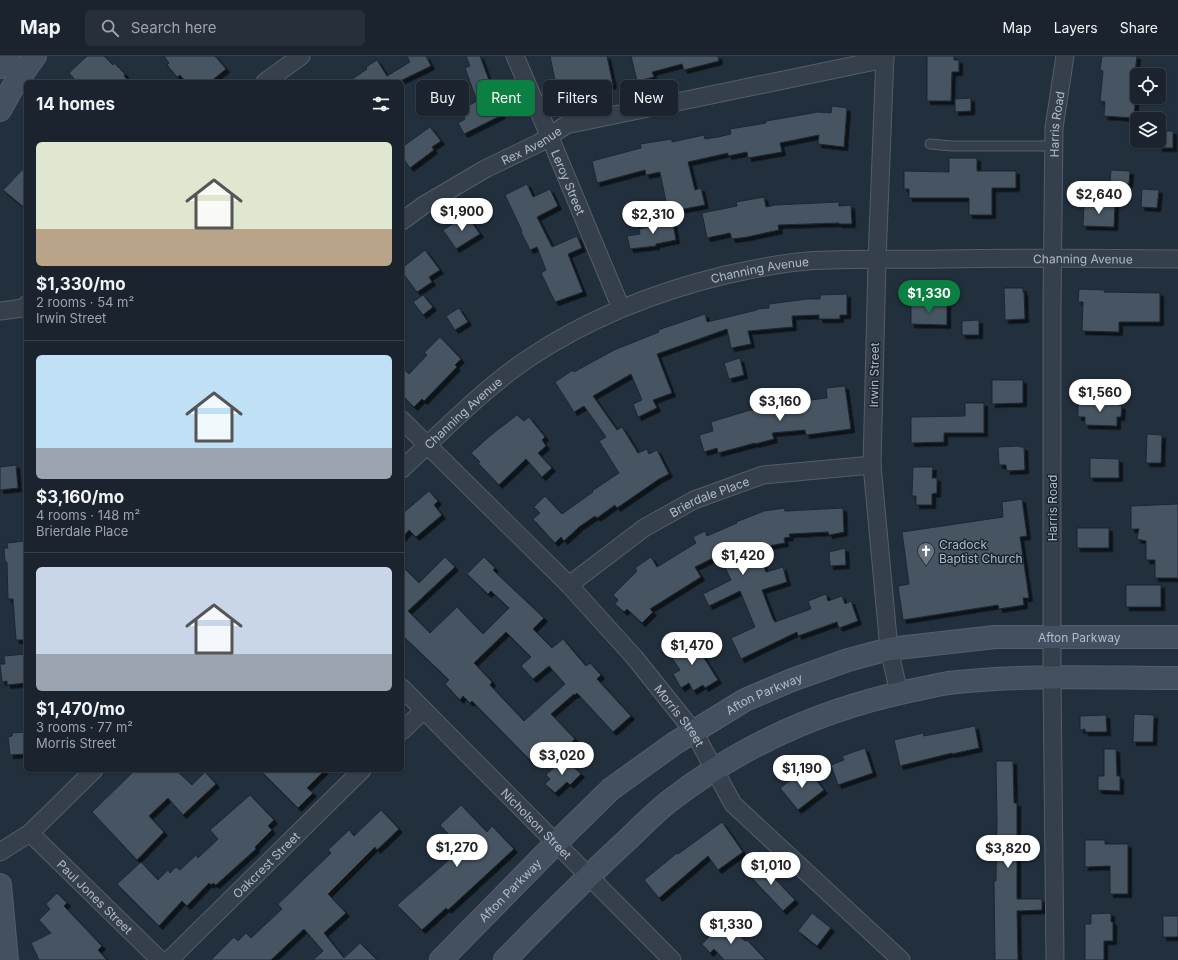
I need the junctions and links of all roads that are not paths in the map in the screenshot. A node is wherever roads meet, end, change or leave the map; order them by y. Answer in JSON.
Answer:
{"nodes":[{"id":1,"x":8,"y":56,"type":"edge"},
{"id":2,"x":35,"y":56,"type":"edge"},
{"id":3,"x":301,"y":56,"type":"edge"},
{"id":4,"x":515,"y":56,"type":"edge"},
{"id":5,"x":1065,"y":56,"type":"edge"},
{"id":6,"x":885,"y":58,"type":"edge"},
{"id":7,"x":0,"y":67,"type":"edge"},
{"id":8,"x":268,"y":80,"type":"edge"},
{"id":9,"x":0,"y":110,"type":"edge"},
{"id":10,"x":550,"y":135,"type":"junction"},
{"id":11,"x":930,"y":144,"type":"dead end"},
{"id":12,"x":1054,"y":146,"type":"junction"},
{"id":13,"x":404,"y":220,"type":"edge"},
{"id":14,"x":1052,"y":258,"type":"junction"},
{"id":15,"x":1178,"y":259,"type":"edge"},
{"id":16,"x":877,"y":260,"type":"junction"},
{"id":17,"x":24,"y":308,"type":"edge"},
{"id":18,"x":621,"y":308,"type":"junction"},
{"id":19,"x":0,"y":311,"type":"edge"},
{"id":20,"x":404,"y":422,"type":"edge"},
{"id":21,"x":428,"y":445,"type":"junction"},
{"id":22,"x":872,"y":465,"type":"junction"},
{"id":23,"x":404,"y":467,"type":"edge"},
{"id":24,"x":569,"y":585,"type":"junction"},
{"id":25,"x":1052,"y":636,"type":"junction"},
{"id":26,"x":1178,"y":637,"type":"edge"},
{"id":27,"x":889,"y":649,"type":"junction"},
{"id":28,"x":1052,"y":678,"type":"junction"},
{"id":29,"x":1178,"y":678,"type":"edge"},
{"id":30,"x":404,"y":690,"type":"edge"},
{"id":31,"x":899,"y":693,"type":"junction"},
{"id":32,"x":424,"y":710,"type":"junction"},
{"id":33,"x":404,"y":729,"type":"edge"},
{"id":34,"x":694,"y":732,"type":"junction"},
{"id":35,"x":713,"y":770,"type":"junction"},
{"id":36,"x":92,"y":772,"type":"edge"},
{"id":37,"x":360,"y":772,"type":"edge"},
{"id":38,"x":30,"y":834,"type":"junction"},
{"id":39,"x":556,"y":842,"type":"junction"},
{"id":40,"x":0,"y":852,"type":"edge"},
{"id":41,"x":588,"y":876,"type":"junction"},
{"id":42,"x":0,"y":885,"type":"edge"},
{"id":43,"x":6,"y":960,"type":"edge"},
{"id":44,"x":160,"y":960,"type":"edge"},
{"id":45,"x":169,"y":960,"type":"edge"},
{"id":46,"x":440,"y":960,"type":"edge"},
{"id":47,"x":505,"y":960,"type":"edge"},
{"id":48,"x":672,"y":960,"type":"edge"},
{"id":49,"x":901,"y":960,"type":"edge"},
{"id":50,"x":1055,"y":960,"type":"edge"}],
"edges":[{"from":1,"to":7,"type":"street"},
{"from":2,"to":9,"type":"street"},
{"from":3,"to":8,"type":"street"},
{"from":4,"to":10,"type":"street","name":"Leroy Street"},
{"from":5,"to":12,"type":"street","name":"Harris Road"},
{"from":6,"to":10,"type":"street","name":"Rex Avenue"},
{"from":6,"to":16,"type":"street","name":"Irwin Street"},
{"from":10,"to":13,"type":"street","name":"Rex Avenue"},
{"from":10,"to":18,"type":"street","name":"Leroy Street"},
{"from":11,"to":12,"type":"lane"},
{"from":12,"to":14,"type":"street","name":"Harris Road"},
{"from":14,"to":15,"type":"street","name":"Channing Avenue"},
{"from":14,"to":16,"type":"street","name":"Channing Avenue"},
{"from":14,"to":25,"type":"street","name":"Harris Road"},
{"from":16,"to":18,"type":"street","name":"Channing Avenue"},
{"from":16,"to":22,"type":"street","name":"Irwin Street"},
{"from":17,"to":19,"type":"street"},
{"from":18,"to":21,"type":"street","name":"Channing Avenue"},
{"from":20,"to":21,"type":"street","name":"Morris Street"},
{"from":21,"to":23,"type":"street","name":"Channing Avenue"},
{"from":21,"to":24,"type":"street","name":"Morris Street"},
{"from":22,"to":24,"type":"street","name":"Brierdale Place"},
{"from":22,"to":27,"type":"street","name":"Irwin Street"},
{"from":24,"to":34,"type":"street","name":"Morris Street"},
{"from":25,"to":26,"type":"street","name":"Afton Parkway"},
{"from":25,"to":27,"type":"street","name":"Afton Parkway"},
{"from":25,"to":28,"type":"street","name":"Harris Road"},
{"from":27,"to":31,"type":"street","name":"Irwin Street"},
{"from":27,"to":34,"type":"street","name":"Afton Parkway"},
{"from":28,"to":29,"type":"street"},
{"from":28,"to":31,"type":"street"},
{"from":28,"to":50,"type":"street","name":"Harris Road"},
{"from":30,"to":32,"type":"street","name":"Nicholson Street"},
{"from":31,"to":35,"type":"street"},
{"from":32,"to":33,"type":"street"},
{"from":32,"to":39,"type":"street","name":"Nicholson Street"},
{"from":34,"to":35,"type":"street","name":"Morris Street"},
{"from":34,"to":39,"type":"street","name":"Afton Parkway"},
{"from":35,"to":41,"type":"street"},
{"from":35,"to":49,"type":"street","name":"Morris Street"},
{"from":36,"to":38,"type":"street"},
{"from":37,"to":45,"type":"street","name":"Oakcrest Street"},
{"from":38,"to":40,"type":"street"},
{"from":38,"to":44,"type":"street","name":"Paul Jones Street"},
{"from":39,"to":41,"type":"street","name":"Nicholson Street"},
{"from":39,"to":46,"type":"street","name":"Afton Parkway"},
{"from":41,"to":47,"type":"street"},
{"from":41,"to":48,"type":"street","name":"Nicholson Street"},
{"from":42,"to":43,"type":"street"}]}
